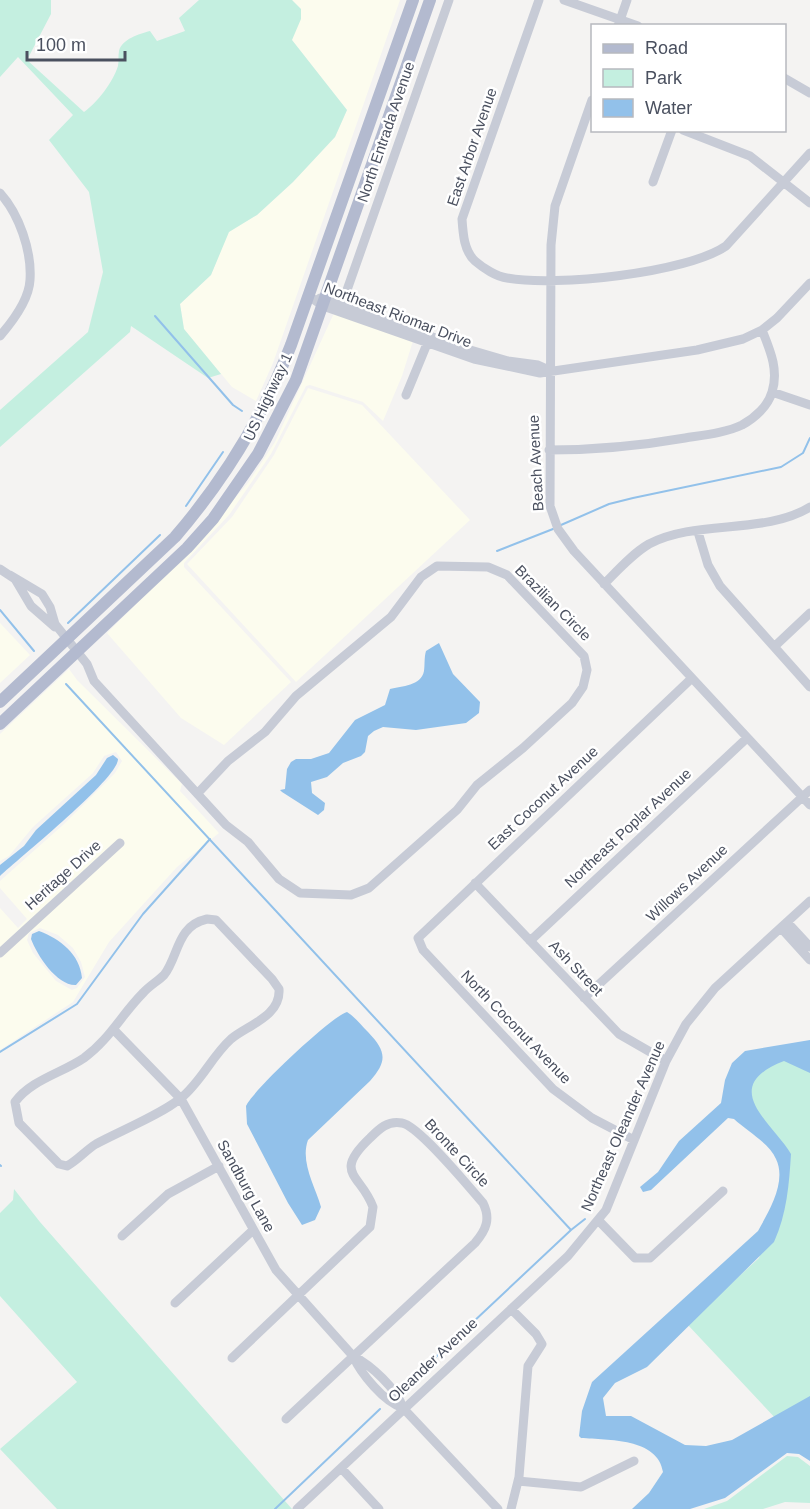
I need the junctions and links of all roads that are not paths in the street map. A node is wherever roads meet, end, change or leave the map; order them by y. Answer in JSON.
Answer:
{"nodes":[{"id":1,"x":413,"y":0,"type":"edge"},
{"id":2,"x":430,"y":0,"type":"edge"},
{"id":3,"x":449,"y":0,"type":"edge"},
{"id":4,"x":539,"y":0,"type":"edge"},
{"id":5,"x":564,"y":0,"type":"edge"},
{"id":6,"x":627,"y":0,"type":"edge"},
{"id":7,"x":619,"y":22,"type":"edge"},
{"id":8,"x":786,"y":79,"type":"edge"},
{"id":9,"x":810,"y":93,"type":"edge"},
{"id":10,"x":591,"y":103,"type":"edge"},
{"id":11,"x":671,"y":132,"type":"edge"},
{"id":12,"x":688,"y":132,"type":"edge"},
{"id":13,"x":810,"y":153,"type":"edge"},
{"id":14,"x":653,"y":182,"type":"dead end"},
{"id":15,"x":786,"y":182,"type":"junction"},
{"id":16,"x":0,"y":193,"type":"edge"},
{"id":17,"x":810,"y":203,"type":"edge"},
{"id":18,"x":336,"y":269,"type":"junction"},
{"id":19,"x":352,"y":274,"type":"junction"},
{"id":20,"x":551,"y":279,"type":"junction"},
{"id":21,"x":810,"y":283,"type":"edge"},
{"id":22,"x":309,"y":296,"type":"junction"},
{"id":23,"x":324,"y":302,"type":"junction"},
{"id":24,"x":348,"y":308,"type":"junction"},
{"id":25,"x":762,"y":330,"type":"junction"},
{"id":26,"x":0,"y":336,"type":"edge"},
{"id":27,"x":429,"y":340,"type":"junction"},
{"id":28,"x":549,"y":370,"type":"junction"},
{"id":29,"x":772,"y":392,"type":"junction"},
{"id":30,"x":406,"y":395,"type":"dead end"},
{"id":31,"x":810,"y":405,"type":"edge"},
{"id":32,"x":549,"y":450,"type":"junction"},
{"id":33,"x":810,"y":507,"type":"edge"},
{"id":34,"x":698,"y":532,"type":"junction"},
{"id":35,"x":0,"y":569,"type":"edge"},
{"id":36,"x":10,"y":575,"type":"junction"},
{"id":37,"x":604,"y":584,"type":"junction"},
{"id":38,"x":810,"y":613,"type":"edge"},
{"id":39,"x":62,"y":636,"type":"junction"},
{"id":40,"x":775,"y":646,"type":"junction"},
{"id":41,"x":77,"y":653,"type":"junction"},
{"id":42,"x":692,"y":678,"type":"junction"},
{"id":43,"x":810,"y":687,"type":"edge"},
{"id":44,"x":0,"y":702,"type":"edge"},
{"id":45,"x":0,"y":724,"type":"edge"},
{"id":46,"x":747,"y":738,"type":"junction"},
{"id":47,"x":806,"y":793,"type":"edge"},
{"id":48,"x":198,"y":794,"type":"junction"},
{"id":49,"x":810,"y":805,"type":"edge"},
{"id":50,"x":120,"y":843,"type":"dead end"},
{"id":51,"x":475,"y":883,"type":"junction"},
{"id":52,"x":810,"y":901,"type":"edge"},
{"id":53,"x":784,"y":925,"type":"junction"},
{"id":54,"x":418,"y":941,"type":"joint"},
{"id":55,"x":530,"y":941,"type":"junction"},
{"id":56,"x":810,"y":947,"type":"edge"},
{"id":57,"x":0,"y":953,"type":"edge"},
{"id":58,"x":810,"y":960,"type":"edge"},
{"id":59,"x":584,"y":998,"type":"junction"},
{"id":60,"x":114,"y":1030,"type":"junction"},
{"id":61,"x":666,"y":1061,"type":"junction"},
{"id":62,"x":181,"y":1099,"type":"junction"},
{"id":63,"x":634,"y":1140,"type":"junction"},
{"id":64,"x":219,"y":1166,"type":"junction"},
{"id":65,"x":723,"y":1191,"type":"dead end"},
{"id":66,"x":599,"y":1221,"type":"junction"},
{"id":67,"x":252,"y":1231,"type":"junction"},
{"id":68,"x":588,"y":1233,"type":"joint"},
{"id":69,"x":122,"y":1236,"type":"dead end"},
{"id":70,"x":299,"y":1297,"type":"junction"},
{"id":71,"x":175,"y":1303,"type":"dead end"},
{"id":72,"x":511,"y":1309,"type":"junction"},
{"id":73,"x":353,"y":1356,"type":"junction"},
{"id":74,"x":232,"y":1358,"type":"dead end"},
{"id":75,"x":403,"y":1408,"type":"junction"},
{"id":76,"x":286,"y":1419,"type":"dead end"},
{"id":77,"x":633,"y":1461,"type":"dead end"},
{"id":78,"x":341,"y":1468,"type":"junction"},
{"id":79,"x":518,"y":1481,"type":"junction"},
{"id":80,"x":297,"y":1509,"type":"edge"},
{"id":81,"x":379,"y":1509,"type":"edge"},
{"id":82,"x":498,"y":1509,"type":"edge"},
{"id":83,"x":511,"y":1509,"type":"edge"}],
"edges":[{"from":1,"to":22,"type":"main road","name":"US Highway 1"},
{"from":2,"to":18,"type":"main road","name":"US Highway 1"},
{"from":3,"to":19,"type":"street","name":"North Entrada Avenue"},
{"from":4,"to":20,"type":"street","name":"East Arbor Avenue"},
{"from":5,"to":7,"type":"street"},
{"from":6,"to":7,"type":"street"},
{"from":8,"to":9,"type":"street"},
{"from":10,"to":20,"type":"street","name":"Beach Avenue"},
{"from":11,"to":14,"type":"street"},
{"from":12,"to":15,"type":"street"},
{"from":13,"to":15,"type":"street","name":"East Arbor Avenue"},
{"from":15,"to":17,"type":"street"},
{"from":15,"to":20,"type":"street","name":"East Arbor Avenue"},
{"from":16,"to":26,"type":"street"},
{"from":18,"to":19,"type":"street"},
{"from":18,"to":23,"type":"main road","name":"US Highway 1"},
{"from":19,"to":24,"type":"street","name":"North Entrada Avenue"},
{"from":20,"to":28,"type":"street","name":"Beach Avenue"},
{"from":21,"to":25,"type":"street","name":"Northeast Riomar Drive"},
{"from":22,"to":23,"type":"street","name":"Northeast Riomar Drive"},
{"from":22,"to":39,"type":"main road","name":"US Highway 1"},
{"from":23,"to":24,"type":"street","name":"Northeast Riomar Drive"},
{"from":23,"to":27,"type":"street","name":"Northeast Riomar Drive"},
{"from":23,"to":41,"type":"main road","name":"US Highway 1"},
{"from":24,"to":27,"type":"street","name":"Northeast Riomar Drive"},
{"from":25,"to":28,"type":"street","name":"Northeast Riomar Drive"},
{"from":25,"to":29,"type":"street"},
{"from":27,"to":28,"type":"street","name":"Northeast Riomar Drive"},
{"from":27,"to":30,"type":"street"},
{"from":28,"to":32,"type":"street","name":"Beach Avenue"},
{"from":29,"to":31,"type":"street"},
{"from":29,"to":32,"type":"street"},
{"from":32,"to":37,"type":"street","name":"Beach Avenue"},
{"from":33,"to":34,"type":"street"},
{"from":34,"to":37,"type":"street"},
{"from":34,"to":40,"type":"street"},
{"from":35,"to":36,"type":"street"},
{"from":36,"to":39,"type":"street"},
{"from":36,"to":39,"type":"street"},
{"from":37,"to":42,"type":"street","name":"Beach Avenue"},
{"from":38,"to":40,"type":"street"},
{"from":39,"to":41,"type":"street","name":"Brazilian Circle"},
{"from":39,"to":44,"type":"main road","name":"US Highway 1"},
{"from":40,"to":43,"type":"street"},
{"from":41,"to":45,"type":"main road","name":"US Highway 1"},
{"from":41,"to":48,"type":"street","name":"Brazilian Circle"},
{"from":42,"to":46,"type":"street","name":"Beach Avenue"},
{"from":42,"to":51,"type":"street","name":"East Coconut Avenue"},
{"from":46,"to":47,"type":"street","name":"Beach Avenue"},
{"from":46,"to":55,"type":"street","name":"Northeast Poplar Avenue"},
{"from":47,"to":49,"type":"street","name":"Beach Avenue"},
{"from":47,"to":59,"type":"street","name":"Willows Avenue"},
{"from":48,"to":48,"type":"street","name":"Brazilian Circle"},
{"from":50,"to":57,"type":"street","name":"Heritage Drive"},
{"from":51,"to":54,"type":"street","name":"East Coconut Avenue"},
{"from":51,"to":55,"type":"street","name":"Ash Street"},
{"from":52,"to":53,"type":"street","name":"Northeast Oleander Avenue"},
{"from":53,"to":56,"type":"street"},
{"from":53,"to":58,"type":"street"},
{"from":53,"to":61,"type":"street","name":"Northeast Oleander Avenue"},
{"from":54,"to":63,"type":"street","name":"North Coconut Avenue"},
{"from":55,"to":59,"type":"street","name":"Ash Street"},
{"from":59,"to":61,"type":"street","name":"Ash Street"},
{"from":60,"to":62,"type":"street","name":"Sandburg Lane"},
{"from":60,"to":62,"type":"street"},
{"from":60,"to":62,"type":"street"},
{"from":61,"to":63,"type":"street","name":"Northeast Oleander Avenue"},
{"from":62,"to":64,"type":"street","name":"Sandburg Lane"},
{"from":63,"to":66,"type":"street","name":"Northeast Oleander Avenue"},
{"from":64,"to":67,"type":"street","name":"Sandburg Lane"},
{"from":64,"to":69,"type":"street"},
{"from":65,"to":66,"type":"street"},
{"from":66,"to":68,"type":"street","name":"Northeast Oleander Avenue"},
{"from":67,"to":70,"type":"street","name":"Sandburg Lane"},
{"from":67,"to":71,"type":"street"},
{"from":68,"to":72,"type":"street","name":"Oleander Avenue"},
{"from":70,"to":73,"type":"street","name":"Sandburg Lane"},
{"from":70,"to":73,"type":"street","name":"Bronte Circle"},
{"from":70,"to":74,"type":"street"},
{"from":72,"to":75,"type":"street","name":"Oleander Avenue"},
{"from":72,"to":79,"type":"street"},
{"from":73,"to":75,"type":"street","name":"Sandburg Lane"},
{"from":73,"to":76,"type":"street"},
{"from":75,"to":78,"type":"street","name":"Oleander Avenue"},
{"from":75,"to":82,"type":"street","name":"Sandburg Lane"},
{"from":77,"to":79,"type":"street"},
{"from":78,"to":80,"type":"street","name":"Oleander Avenue"},
{"from":78,"to":81,"type":"street"},
{"from":79,"to":83,"type":"street"}]}
